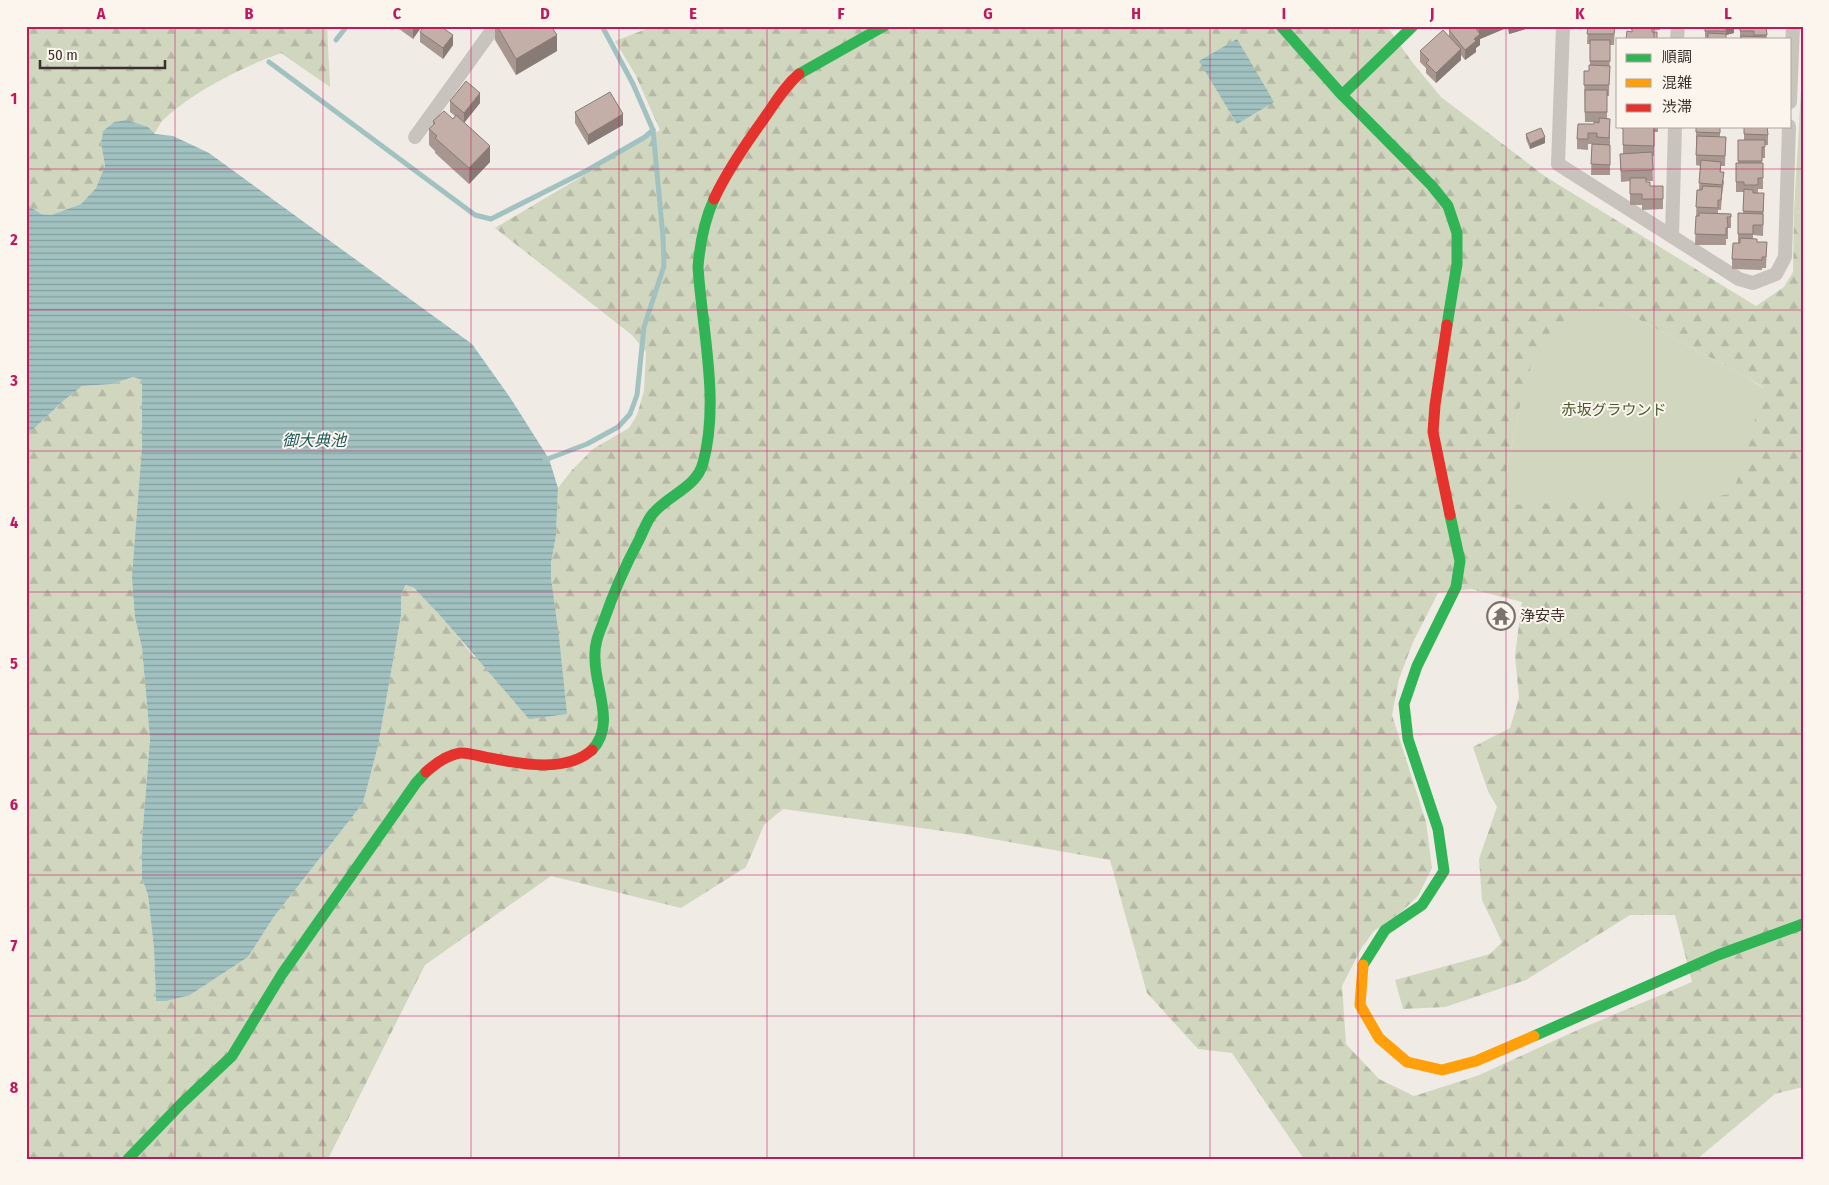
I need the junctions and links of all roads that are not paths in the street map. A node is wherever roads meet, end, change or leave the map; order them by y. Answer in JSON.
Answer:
{"nodes":[{"id":1,"x":495,"y":26,"type":"edge"},
{"id":2,"x":884,"y":26,"type":"edge"},
{"id":3,"x":1281,"y":26,"type":"edge"},
{"id":4,"x":1413,"y":26,"type":"edge"},
{"id":5,"x":1563,"y":26,"type":"edge"},
{"id":6,"x":1793,"y":26,"type":"edge"},
{"id":7,"x":1792,"y":51,"type":"edge"},
{"id":8,"x":1342,"y":95,"type":"junction"},
{"id":9,"x":1675,"y":128,"type":"edge"},
{"id":10,"x":1789,"y":128,"type":"edge"},
{"id":11,"x":415,"y":137,"type":"dead end"},
{"id":12,"x":1672,"y":236,"type":"junction"},
{"id":13,"x":1803,"y":924,"type":"edge"},
{"id":14,"x":128,"y":1159,"type":"edge"}],
"edges":[{"from":1,"to":11,"type":"street"},
{"from":2,"to":14,"type":"street"},
{"from":3,"to":8,"type":"street"},
{"from":4,"to":8,"type":"street"},
{"from":5,"to":12,"type":"street"},
{"from":6,"to":7,"type":"street"},
{"from":8,"to":13,"type":"street"},
{"from":9,"to":12,"type":"street"},
{"from":10,"to":12,"type":"street"}]}
